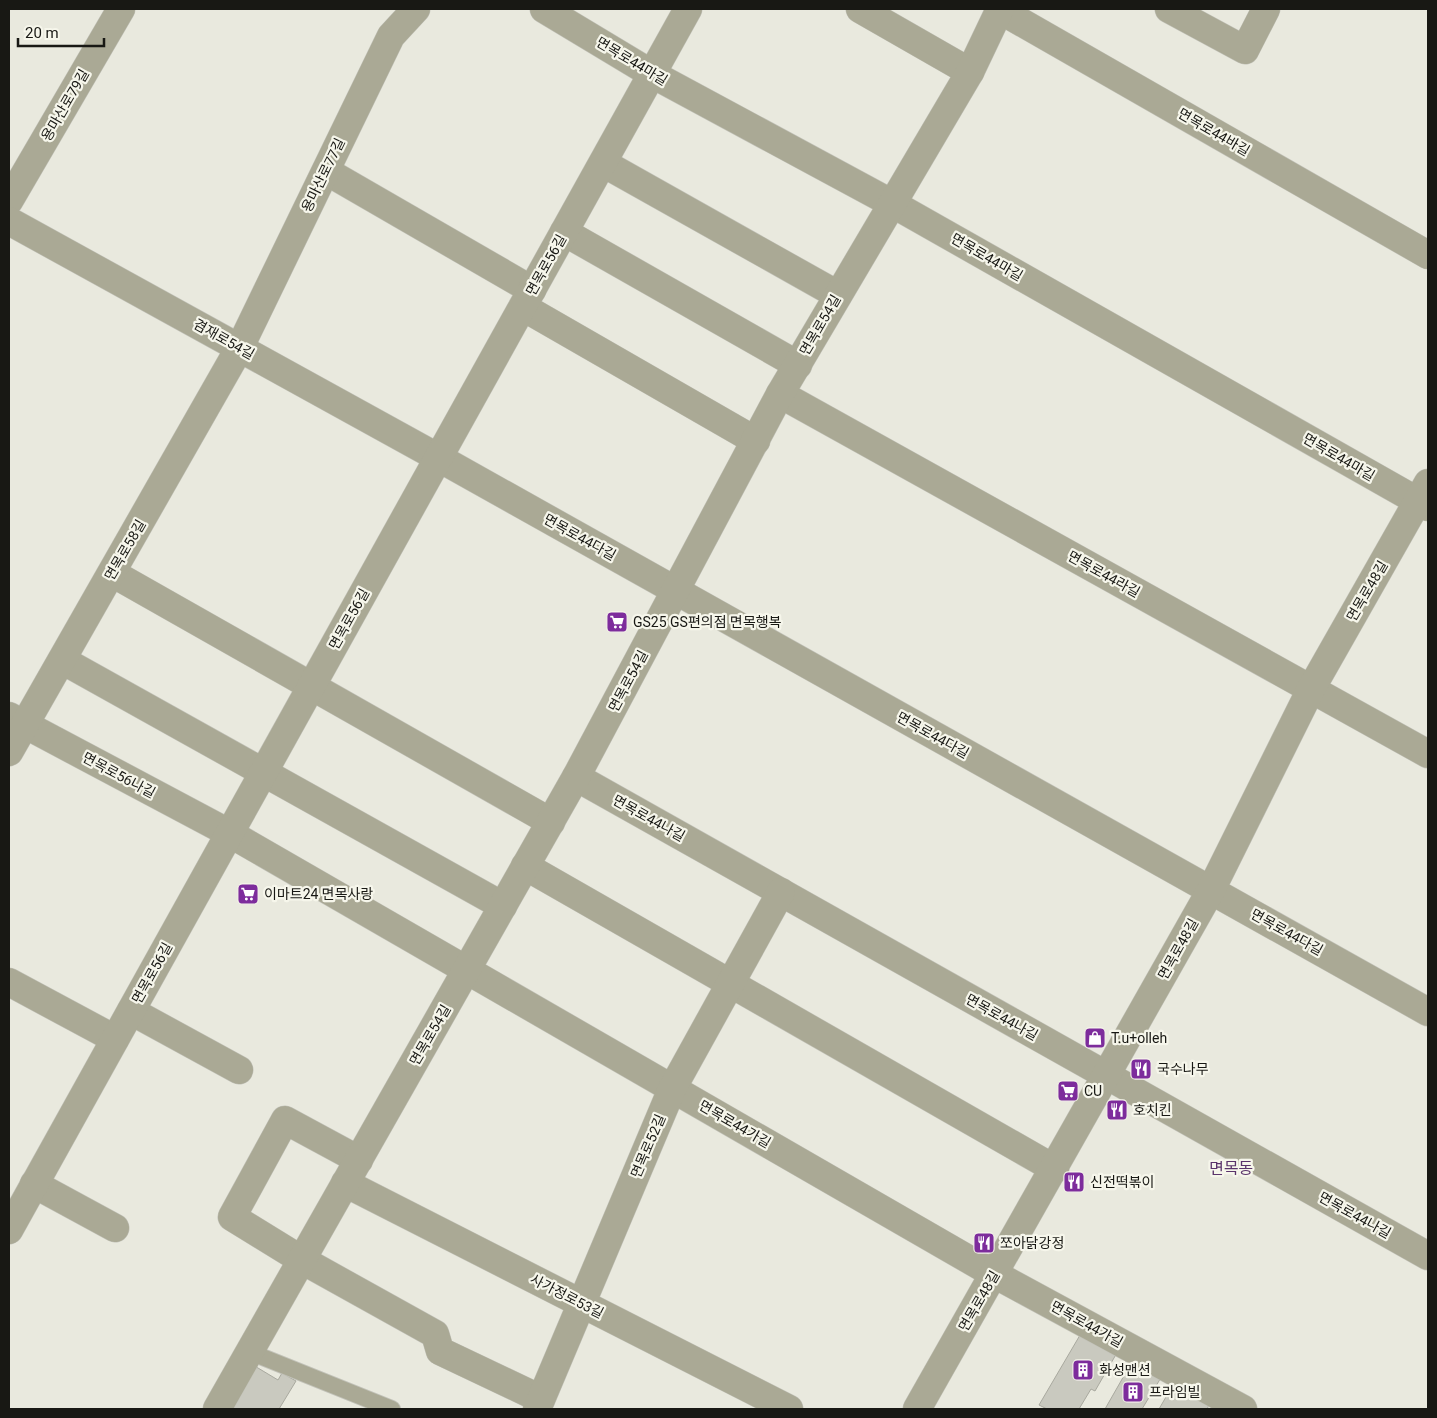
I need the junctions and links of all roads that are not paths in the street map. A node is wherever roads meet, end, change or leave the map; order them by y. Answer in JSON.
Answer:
{"nodes":[{"id":1,"x":121,"y":9,"type":"edge"},
{"id":2,"x":416,"y":9,"type":"edge"},
{"id":3,"x":544,"y":9,"type":"edge"},
{"id":4,"x":688,"y":9,"type":"edge"},
{"id":5,"x":860,"y":9,"type":"edge"},
{"id":6,"x":1000,"y":9,"type":"edge"},
{"id":7,"x":1169,"y":9,"type":"edge"},
{"id":8,"x":1266,"y":9,"type":"edge"},
{"id":9,"x":970,"y":72,"type":"junction"},
{"id":10,"x":652,"y":74,"type":"junction"},
{"id":11,"x":603,"y":163,"type":"junction"},
{"id":12,"x":326,"y":171,"type":"junction"},
{"id":13,"x":9,"y":201,"type":"edge"},
{"id":14,"x":893,"y":204,"type":"junction"},
{"id":15,"x":9,"y":221,"type":"edge"},
{"id":16,"x":564,"y":232,"type":"junction"},
{"id":17,"x":1428,"y":255,"type":"edge"},
{"id":18,"x":838,"y":295,"type":"junction"},
{"id":19,"x":527,"y":298,"type":"junction"},
{"id":20,"x":240,"y":347,"type":"junction"},
{"id":21,"x":798,"y":365,"type":"junction"},
{"id":22,"x":780,"y":394,"type":"junction"},
{"id":23,"x":756,"y":441,"type":"junction"},
{"id":24,"x":439,"y":458,"type":"junction"},
{"id":25,"x":1425,"y":497,"type":"edge"},
{"id":26,"x":112,"y":573,"type":"junction"},
{"id":27,"x":677,"y":591,"type":"junction"},
{"id":28,"x":62,"y":660,"type":"junction"},
{"id":29,"x":312,"y":686,"type":"junction"},
{"id":30,"x":1311,"y":689,"type":"junction"},
{"id":31,"x":17,"y":720,"type":"edge"},
{"id":32,"x":9,"y":752,"type":"edge"},
{"id":33,"x":1428,"y":754,"type":"edge"},
{"id":34,"x":264,"y":772,"type":"junction"},
{"id":35,"x":576,"y":777,"type":"junction"},
{"id":36,"x":551,"y":822,"type":"junction"},
{"id":37,"x":229,"y":834,"type":"junction"},
{"id":38,"x":525,"y":866,"type":"junction"},
{"id":39,"x":1211,"y":890,"type":"junction"},
{"id":40,"x":781,"y":892,"type":"junction"},
{"id":41,"x":503,"y":906,"type":"junction"},
{"id":42,"x":467,"y":970,"type":"junction"},
{"id":43,"x":9,"y":982,"type":"edge"},
{"id":44,"x":730,"y":985,"type":"junction"},
{"id":45,"x":131,"y":1011,"type":"junction"},
{"id":46,"x":1428,"y":1012,"type":"edge"},
{"id":47,"x":115,"y":1039,"type":"junction"},
{"id":48,"x":239,"y":1070,"type":"dead end"},
{"id":49,"x":1107,"y":1076,"type":"junction"},
{"id":50,"x":672,"y":1088,"type":"junction"},
{"id":51,"x":358,"y":1160,"type":"junction"},
{"id":52,"x":1055,"y":1168,"type":"junction"},
{"id":53,"x":345,"y":1183,"type":"junction"},
{"id":54,"x":34,"y":1184,"type":"junction"},
{"id":55,"x":115,"y":1228,"type":"dead end"},
{"id":56,"x":9,"y":1230,"type":"edge"},
{"id":57,"x":1428,"y":1256,"type":"edge"},
{"id":58,"x":302,"y":1260,"type":"junction"},
{"id":59,"x":994,"y":1274,"type":"junction"},
{"id":60,"x":582,"y":1304,"type":"junction"},
{"id":61,"x":250,"y":1352,"type":"junction"},
{"id":62,"x":539,"y":1404,"type":"edge"},
{"id":63,"x":217,"y":1409,"type":"edge"},
{"id":64,"x":392,"y":1409,"type":"edge"},
{"id":65,"x":789,"y":1409,"type":"edge"},
{"id":66,"x":917,"y":1409,"type":"edge"},
{"id":67,"x":1243,"y":1409,"type":"edge"}],
"edges":[{"from":1,"to":13,"type":"street","name":"용마산로79길"},
{"from":2,"to":12,"type":"street","name":"용마산로77길"},
{"from":3,"to":10,"type":"street","name":"면목로44마길"},
{"from":4,"to":10,"type":"street","name":"면목로56길"},
{"from":5,"to":9,"type":"street"},
{"from":6,"to":9,"type":"street","name":"면목로54길"},
{"from":6,"to":17,"type":"street","name":"면목로44바길"},
{"from":7,"to":8,"type":"street"},
{"from":9,"to":14,"type":"street","name":"면목로54길"},
{"from":10,"to":11,"type":"street","name":"면목로56길"},
{"from":10,"to":14,"type":"street","name":"면목로44마길"},
{"from":11,"to":16,"type":"street","name":"면목로56길"},
{"from":11,"to":18,"type":"street"},
{"from":12,"to":19,"type":"street"},
{"from":12,"to":20,"type":"street","name":"용마산로77길"},
{"from":14,"to":18,"type":"street","name":"면목로54길"},
{"from":14,"to":25,"type":"street","name":"면목로44마길"},
{"from":15,"to":20,"type":"street","name":"겸재로54길"},
{"from":16,"to":19,"type":"street","name":"면목로56길"},
{"from":16,"to":21,"type":"street"},
{"from":18,"to":21,"type":"street","name":"면목로54길"},
{"from":19,"to":23,"type":"street"},
{"from":19,"to":24,"type":"street","name":"면목로56길"},
{"from":20,"to":24,"type":"street","name":"겸재로54길"},
{"from":20,"to":26,"type":"street","name":"면목로58길"},
{"from":21,"to":22,"type":"street","name":"면목로54길"},
{"from":22,"to":23,"type":"street","name":"면목로54길"},
{"from":22,"to":30,"type":"street","name":"면목로44라길"},
{"from":23,"to":27,"type":"street","name":"면목로54길"},
{"from":24,"to":27,"type":"street","name":"면목로44다길"},
{"from":24,"to":29,"type":"street","name":"면목로56길"},
{"from":25,"to":30,"type":"street","name":"면목로48길"},
{"from":26,"to":28,"type":"street","name":"면목로58길"},
{"from":26,"to":29,"type":"street"},
{"from":27,"to":35,"type":"street","name":"면목로54길"},
{"from":27,"to":39,"type":"street","name":"면목로44다길"},
{"from":28,"to":31,"type":"street","name":"면목로58길"},
{"from":28,"to":34,"type":"street"},
{"from":29,"to":34,"type":"street","name":"면목로56길"},
{"from":29,"to":36,"type":"street"},
{"from":30,"to":33,"type":"street","name":"면목로44라길"},
{"from":30,"to":39,"type":"street","name":"면목로48길"},
{"from":31,"to":32,"type":"street","name":"면목로58길"},
{"from":31,"to":37,"type":"street","name":"면목로56나길"},
{"from":34,"to":37,"type":"street","name":"면목로56길"},
{"from":34,"to":41,"type":"street"},
{"from":35,"to":36,"type":"street","name":"면목로54길"},
{"from":35,"to":40,"type":"street","name":"면목로44나길"},
{"from":36,"to":38,"type":"street","name":"면목로54길"},
{"from":37,"to":42,"type":"street","name":"면목로44가길"},
{"from":37,"to":45,"type":"street","name":"면목로56길"},
{"from":38,"to":41,"type":"street","name":"면목로54길"},
{"from":38,"to":44,"type":"street"},
{"from":39,"to":46,"type":"street","name":"면목로44다길"},
{"from":39,"to":49,"type":"street","name":"면목로48길"},
{"from":40,"to":44,"type":"street","name":"면목로52길"},
{"from":40,"to":49,"type":"street","name":"면목로44나길"},
{"from":41,"to":42,"type":"street","name":"면목로54길"},
{"from":42,"to":50,"type":"street","name":"면목로44가길"},
{"from":42,"to":51,"type":"street","name":"면목로54길"},
{"from":43,"to":47,"type":"street"},
{"from":44,"to":50,"type":"street","name":"면목로52길"},
{"from":44,"to":52,"type":"street"},
{"from":45,"to":47,"type":"street","name":"면목로56길"},
{"from":45,"to":48,"type":"street"},
{"from":47,"to":54,"type":"street","name":"면목로56길"},
{"from":49,"to":52,"type":"street","name":"면목로48길"},
{"from":49,"to":57,"type":"street","name":"면목로44나길"},
{"from":50,"to":59,"type":"street","name":"면목로44가길"},
{"from":50,"to":60,"type":"street","name":"면목로52길"},
{"from":51,"to":53,"type":"street","name":"면목로54길"},
{"from":51,"to":58,"type":"street"},
{"from":52,"to":59,"type":"street","name":"면목로48길"},
{"from":53,"to":58,"type":"street","name":"면목로54길"},
{"from":53,"to":60,"type":"street","name":"사가정로53길"},
{"from":54,"to":55,"type":"street"},
{"from":54,"to":56,"type":"street","name":"면목로56길"},
{"from":58,"to":61,"type":"street","name":"면목로54길"},
{"from":58,"to":62,"type":"street"},
{"from":59,"to":66,"type":"street","name":"면목로48길"},
{"from":59,"to":67,"type":"street","name":"면목로44가길"},
{"from":60,"to":62,"type":"street","name":"면목로52길"},
{"from":60,"to":65,"type":"street","name":"사가정로53길"},
{"from":61,"to":63,"type":"street","name":"면목로54길"},
{"from":61,"to":64,"type":"lane"}]}
